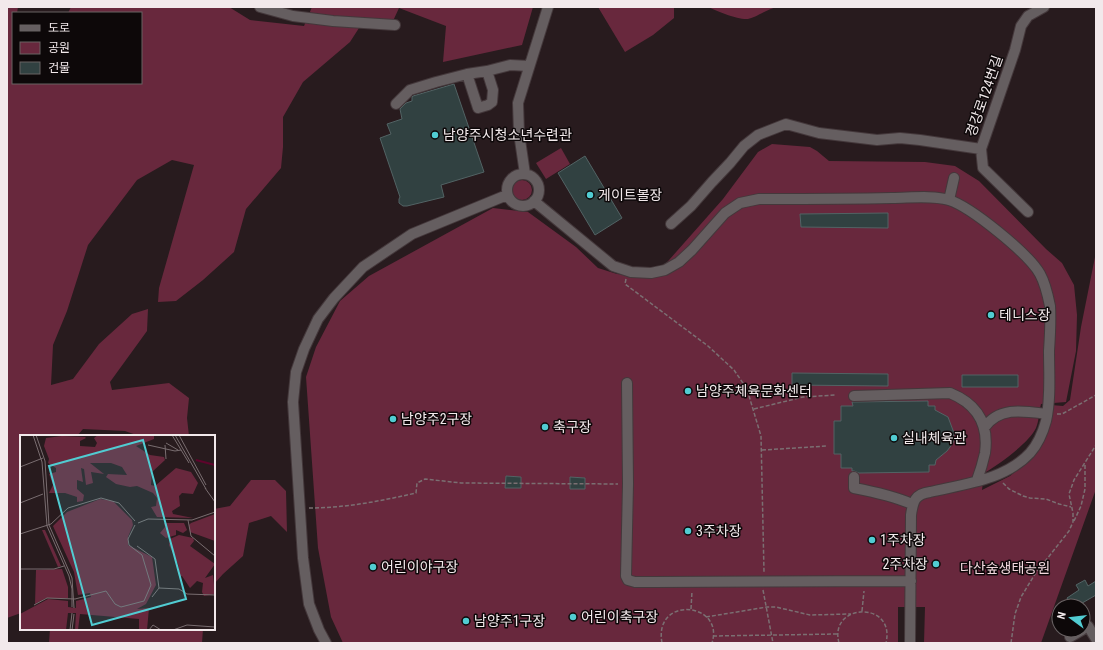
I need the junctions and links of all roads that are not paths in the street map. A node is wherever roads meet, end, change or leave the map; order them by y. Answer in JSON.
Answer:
{"nodes":[{"id":1,"x":260,"y":7,"type":"edge"},
{"id":2,"x":548,"y":7,"type":"edge"},
{"id":3,"x":1044,"y":7,"type":"edge"},
{"id":4,"x":395,"y":24,"type":"dead end"},
{"id":5,"x":530,"y":66,"type":"junction"},
{"id":6,"x":487,"y":71,"type":"junction"},
{"id":7,"x":467,"y":74,"type":"junction"},
{"id":8,"x":396,"y":104,"type":"dead end"},
{"id":9,"x":981,"y":149,"type":"junction"},
{"id":10,"x":525,"y":174,"type":"junction"},
{"id":11,"x":954,"y":178,"type":"dead end"},
{"id":12,"x":507,"y":195,"type":"junction"},
{"id":13,"x":949,"y":200,"type":"junction"},
{"id":14,"x":534,"y":201,"type":"junction"},
{"id":15,"x":1028,"y":212,"type":"dead end"},
{"id":16,"x":671,"y":224,"type":"dead end"},
{"id":17,"x":627,"y":382,"type":"dead end"},
{"id":18,"x":854,"y":396,"type":"dead end"},
{"id":19,"x":1047,"y":414,"type":"junction"},
{"id":20,"x":984,"y":428,"type":"junction"},
{"id":21,"x":854,"y":477,"type":"dead end"},
{"id":22,"x":977,"y":480,"type":"junction"},
{"id":23,"x":912,"y":504,"type":"junction"},
{"id":24,"x":911,"y":581,"type":"junction"},
{"id":25,"x":326,"y":643,"type":"edge"},
{"id":26,"x":910,"y":643,"type":"edge"}],
"edges":[{"from":1,"to":4,"type":"street"},
{"from":2,"to":5,"type":"street"},
{"from":3,"to":9,"type":"street","name":"경강로124번길"},
{"from":5,"to":6,"type":"street"},
{"from":5,"to":10,"type":"street"},
{"from":6,"to":7,"type":"street"},
{"from":6,"to":7,"type":"street"},
{"from":7,"to":8,"type":"street"},
{"from":9,"to":15,"type":"street","name":"경강로124번길"},
{"from":9,"to":16,"type":"street"},
{"from":10,"to":12,"type":"street"},
{"from":10,"to":14,"type":"street"},
{"from":11,"to":13,"type":"street"},
{"from":12,"to":14,"type":"street"},
{"from":12,"to":25,"type":"street"},
{"from":13,"to":14,"type":"street"},
{"from":13,"to":19,"type":"street"},
{"from":17,"to":24,"type":"street"},
{"from":18,"to":20,"type":"street"},
{"from":19,"to":20,"type":"street"},
{"from":19,"to":22,"type":"street"},
{"from":20,"to":22,"type":"street"},
{"from":21,"to":23,"type":"street"},
{"from":22,"to":23,"type":"street"},
{"from":23,"to":24,"type":"street"},
{"from":24,"to":26,"type":"street"}]}
